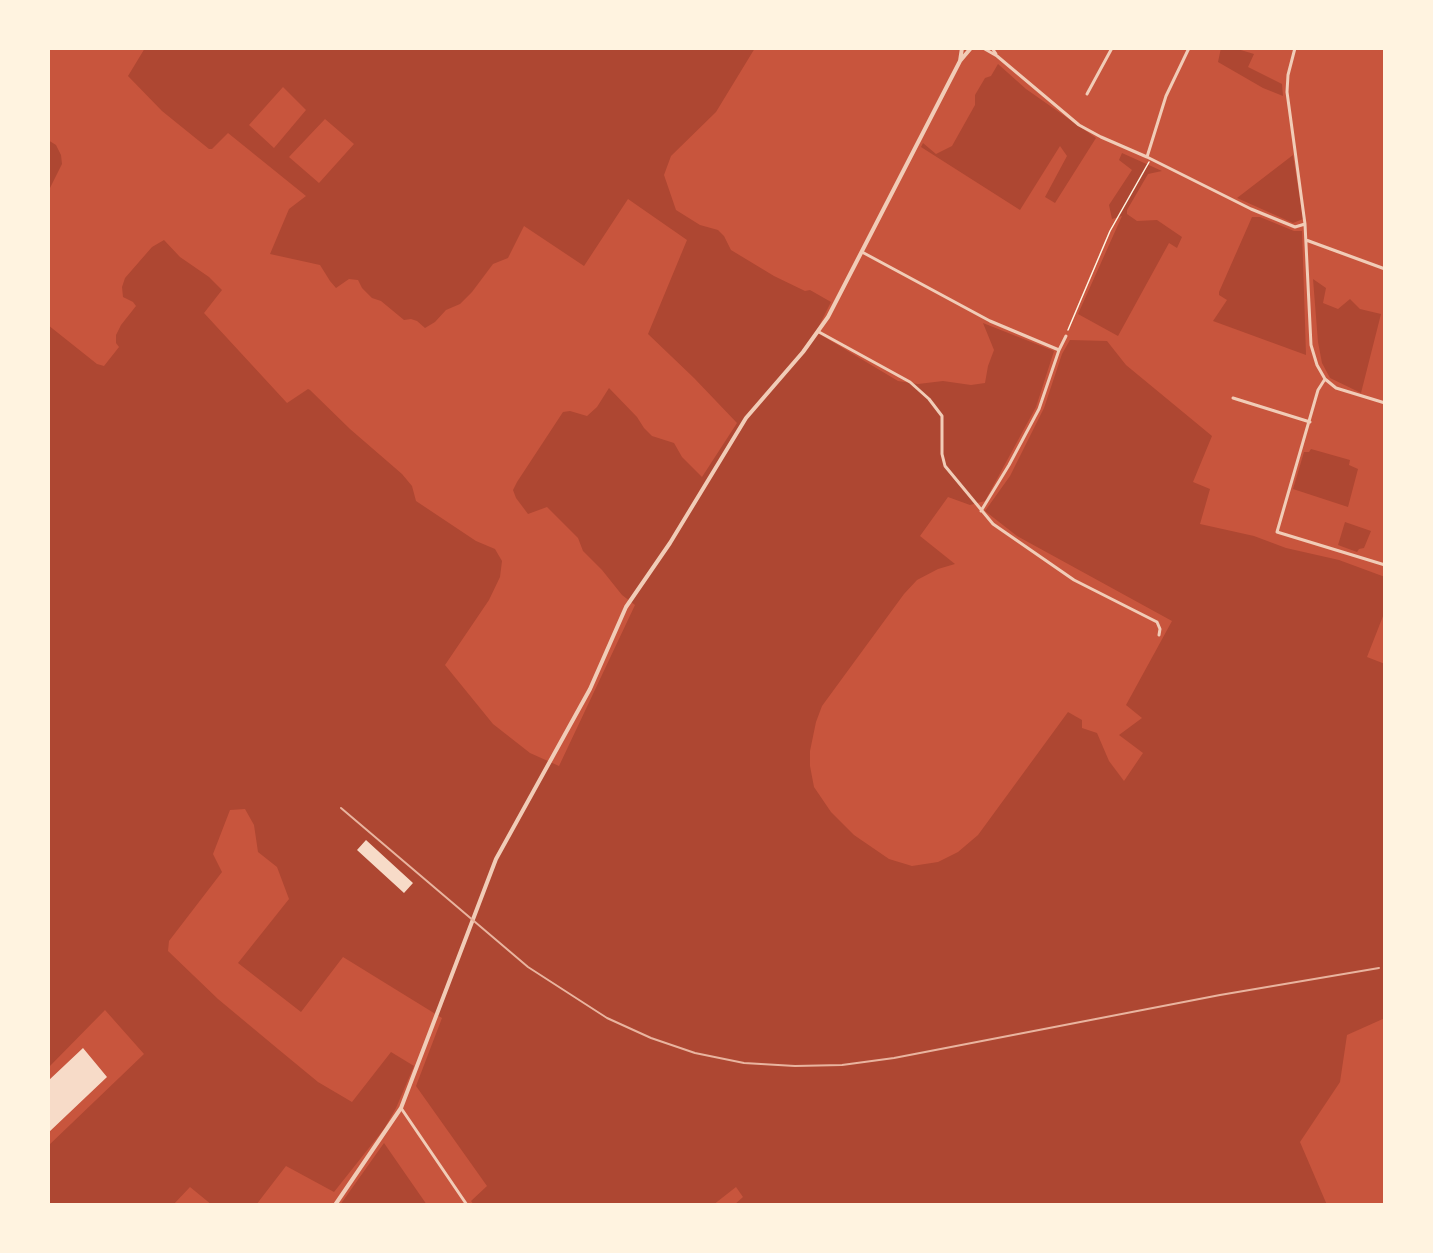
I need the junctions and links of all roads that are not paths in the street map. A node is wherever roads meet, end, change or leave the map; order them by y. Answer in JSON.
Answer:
{"nodes":[{"id":1,"x":962,"y":48,"type":"edge"},
{"id":2,"x":971,"y":48,"type":"edge"},
{"id":3,"x":983,"y":48,"type":"edge"},
{"id":4,"x":992,"y":48,"type":"edge"},
{"id":5,"x":1112,"y":48,"type":"edge"},
{"id":6,"x":1189,"y":48,"type":"edge"},
{"id":7,"x":1295,"y":48,"type":"edge"},
{"id":8,"x":997,"y":56,"type":"junction"},
{"id":9,"x":960,"y":62,"type":"junction"},
{"id":10,"x":1087,"y":94,"type":"dead end"},
{"id":11,"x":1149,"y":158,"type":"junction"},
{"id":12,"x":1305,"y":224,"type":"junction"},
{"id":13,"x":1306,"y":240,"type":"junction"},
{"id":14,"x":862,"y":252,"type":"junction"},
{"id":15,"x":1385,"y":269,"type":"edge"},
{"id":16,"x":819,"y":332,"type":"junction"},
{"id":17,"x":1066,"y":336,"type":"road end"},
{"id":18,"x":1059,"y":350,"type":"junction"},
{"id":19,"x":1324,"y":379,"type":"junction"},
{"id":20,"x":1233,"y":398,"type":"dead end"},
{"id":21,"x":1385,"y":403,"type":"edge"},
{"id":22,"x":1310,"y":422,"type":"junction"},
{"id":23,"x":981,"y":511,"type":"junction"},
{"id":24,"x":1385,"y":565,"type":"edge"},
{"id":25,"x":1159,"y":635,"type":"dead end"},
{"id":26,"x":401,"y":1108,"type":"junction"},
{"id":27,"x":335,"y":1205,"type":"edge"},
{"id":28,"x":467,"y":1205,"type":"edge"}],
"edges":[{"from":1,"to":9,"type":"street"},
{"from":2,"to":9,"type":"street"},
{"from":3,"to":8,"type":"street"},
{"from":4,"to":8,"type":"street"},
{"from":5,"to":10,"type":"street"},
{"from":6,"to":11,"type":"street"},
{"from":7,"to":12,"type":"street"},
{"from":8,"to":11,"type":"street"},
{"from":9,"to":14,"type":"street"},
{"from":11,"to":12,"type":"street"},
{"from":12,"to":13,"type":"street"},
{"from":13,"to":15,"type":"street"},
{"from":13,"to":19,"type":"street"},
{"from":14,"to":16,"type":"street"},
{"from":14,"to":18,"type":"street"},
{"from":16,"to":23,"type":"street"},
{"from":16,"to":26,"type":"street"},
{"from":17,"to":18,"type":"street"},
{"from":18,"to":23,"type":"street"},
{"from":19,"to":21,"type":"street"},
{"from":19,"to":22,"type":"street"},
{"from":20,"to":22,"type":"street"},
{"from":22,"to":24,"type":"street"},
{"from":23,"to":25,"type":"street"},
{"from":26,"to":27,"type":"street"},
{"from":26,"to":28,"type":"street"}]}
